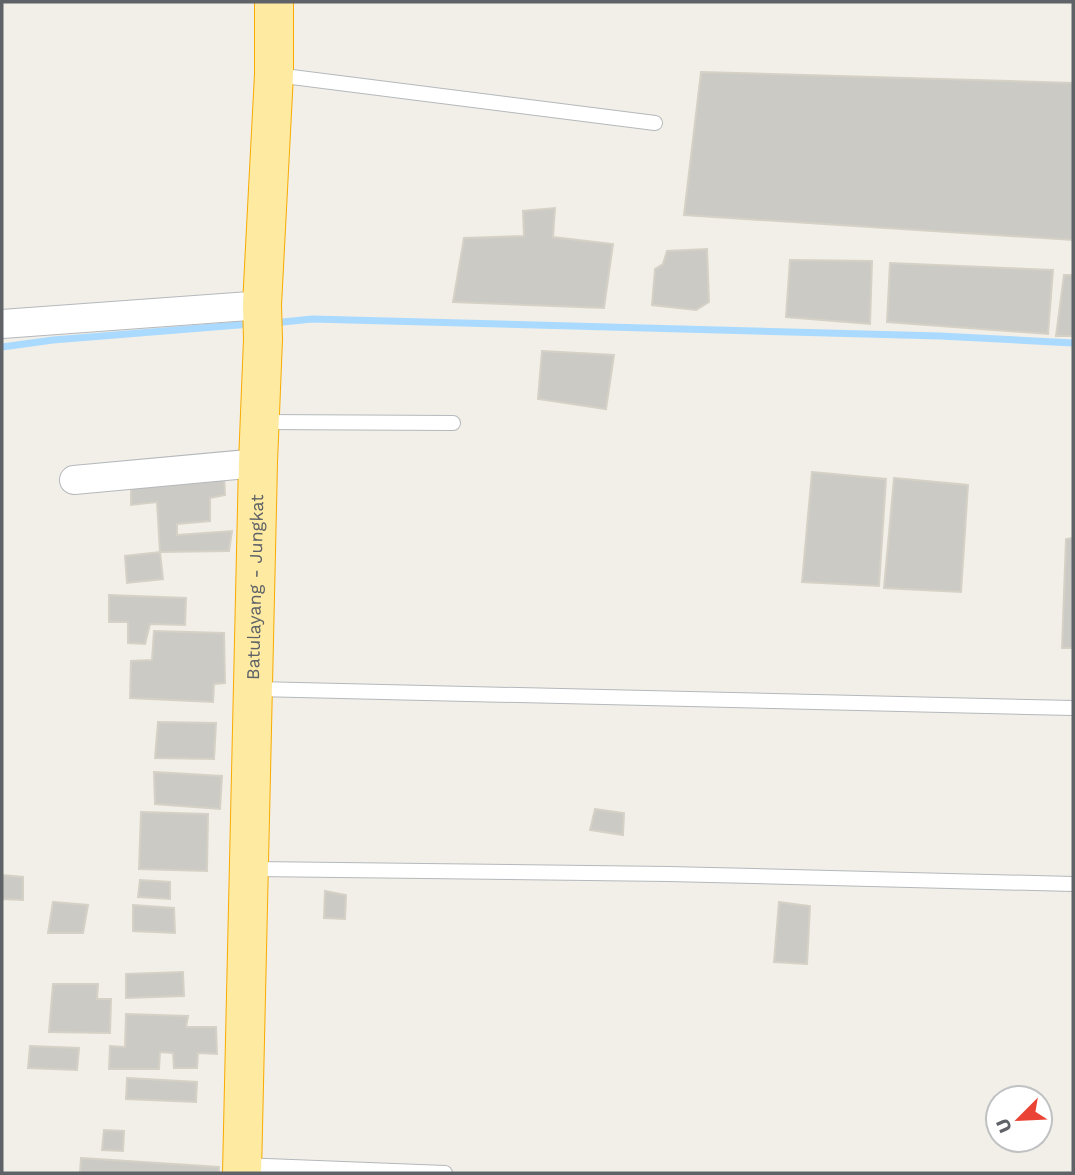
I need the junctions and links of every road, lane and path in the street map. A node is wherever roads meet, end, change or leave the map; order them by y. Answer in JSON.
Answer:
{"nodes":[{"id":1,"x":274,"y":2,"type":"edge"},
{"id":2,"x":274,"y":75,"type":"junction"},
{"id":3,"x":655,"y":123,"type":"dead end"},
{"id":4,"x":262,"y":320,"type":"junction"},
{"id":5,"x":2,"y":324,"type":"edge"},
{"id":6,"x":259,"y":422,"type":"junction"},
{"id":7,"x":453,"y":423,"type":"dead end"},
{"id":8,"x":258,"y":463,"type":"junction"},
{"id":9,"x":74,"y":480,"type":"dead end"},
{"id":10,"x":253,"y":689,"type":"junction"},
{"id":11,"x":1073,"y":708,"type":"edge"},
{"id":12,"x":249,"y":869,"type":"junction"},
{"id":13,"x":1073,"y":884,"type":"edge"},
{"id":14,"x":242,"y":1169,"type":"edge"},
{"id":15,"x":445,"y":1173,"type":"edge"}],
"edges":[{"from":1,"to":2,"type":"highway","name":"Batulayang - Jungkat"},
{"from":2,"to":3,"type":"lane"},
{"from":2,"to":4,"type":"highway","name":"Batulayang - Jungkat"},
{"from":4,"to":5,"type":"street"},
{"from":4,"to":6,"type":"highway","name":"Batulayang - Jungkat"},
{"from":6,"to":7,"type":"lane"},
{"from":6,"to":8,"type":"highway","name":"Batulayang - Jungkat"},
{"from":8,"to":9,"type":"street"},
{"from":8,"to":10,"type":"highway","name":"Batulayang - Jungkat"},
{"from":10,"to":11,"type":"lane"},
{"from":10,"to":12,"type":"highway","name":"Batulayang - Jungkat"},
{"from":12,"to":13,"type":"lane"},
{"from":12,"to":14,"type":"highway","name":"Batulayang - Jungkat"},
{"from":14,"to":15,"type":"lane"}]}
